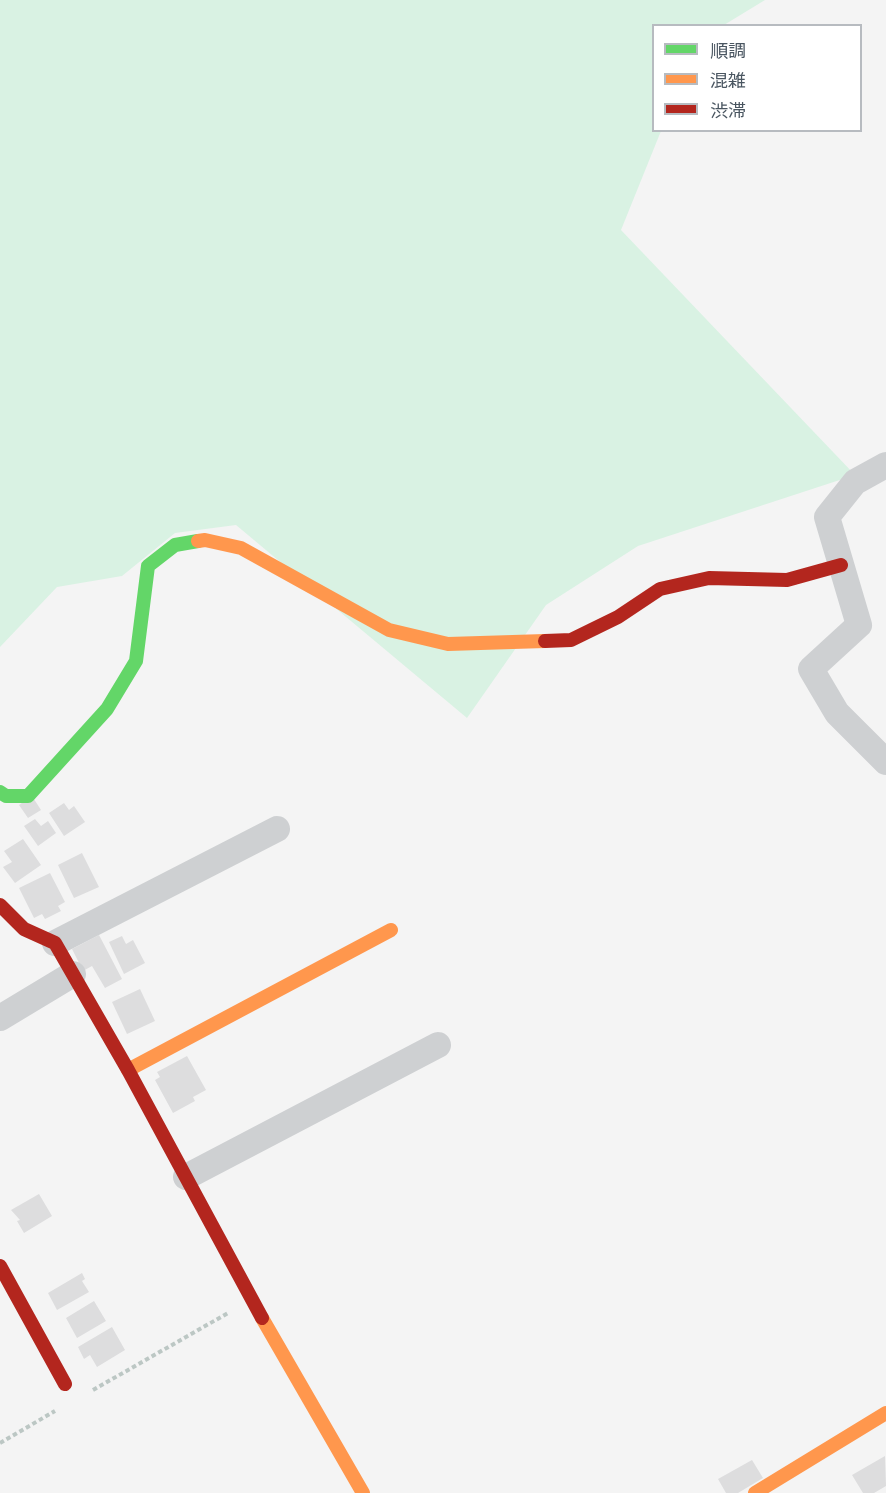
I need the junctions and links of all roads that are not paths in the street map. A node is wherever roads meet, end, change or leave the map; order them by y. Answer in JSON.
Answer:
{"nodes":[{"id":1,"x":886,"y":465,"type":"edge"},
{"id":2,"x":841,"y":565,"type":"junction"},
{"id":3,"x":886,"y":762,"type":"edge"},
{"id":4,"x":2,"y":798,"type":"edge"},
{"id":5,"x":277,"y":829,"type":"dead end"},
{"id":6,"x":0,"y":905,"type":"edge"},
{"id":7,"x":391,"y":930,"type":"dead end"},
{"id":8,"x":55,"y":943,"type":"junction"},
{"id":9,"x":73,"y":974,"type":"junction"},
{"id":10,"x":0,"y":1018,"type":"edge"},
{"id":11,"x":438,"y":1045,"type":"dead end"},
{"id":12,"x":128,"y":1070,"type":"junction"},
{"id":13,"x":186,"y":1177,"type":"junction"},
{"id":14,"x":0,"y":1266,"type":"edge"},
{"id":15,"x":65,"y":1384,"type":"dead end"},
{"id":16,"x":886,"y":1413,"type":"edge"},
{"id":17,"x":363,"y":1493,"type":"edge"},
{"id":18,"x":755,"y":1493,"type":"edge"}],
"edges":[{"from":1,"to":2,"type":"street"},
{"from":2,"to":3,"type":"street"},
{"from":2,"to":4,"type":"street"},
{"from":5,"to":8,"type":"street"},
{"from":6,"to":8,"type":"street"},
{"from":7,"to":12,"type":"street"},
{"from":8,"to":9,"type":"street"},
{"from":9,"to":10,"type":"street"},
{"from":9,"to":12,"type":"street"},
{"from":11,"to":13,"type":"street"},
{"from":12,"to":13,"type":"street"},
{"from":13,"to":17,"type":"street"},
{"from":14,"to":15,"type":"street"},
{"from":16,"to":18,"type":"street"}]}
